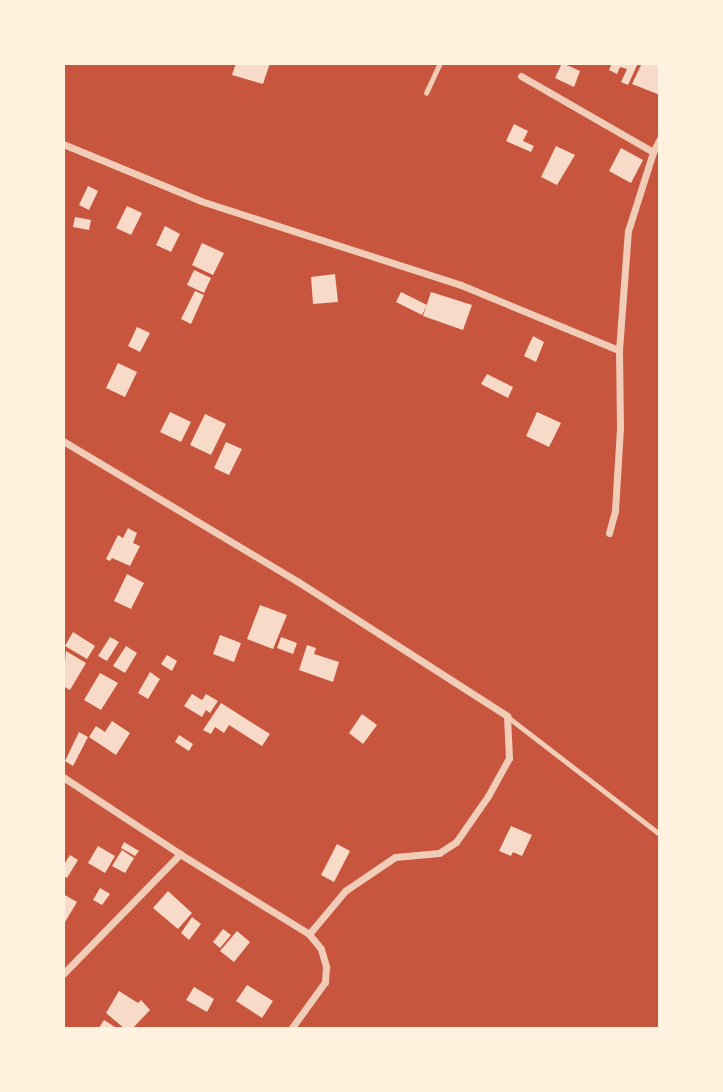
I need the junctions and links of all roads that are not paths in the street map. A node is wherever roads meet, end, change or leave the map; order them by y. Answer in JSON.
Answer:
{"nodes":[{"id":1,"x":440,"y":63,"type":"edge"},
{"id":2,"x":521,"y":76,"type":"dead end"},
{"id":3,"x":426,"y":93,"type":"dead end"},
{"id":4,"x":660,"y":139,"type":"edge"},
{"id":5,"x":63,"y":144,"type":"edge"},
{"id":6,"x":653,"y":152,"type":"junction"},
{"id":7,"x":618,"y":350,"type":"junction"},
{"id":8,"x":63,"y":440,"type":"edge"},
{"id":9,"x":609,"y":533,"type":"dead end"},
{"id":10,"x":507,"y":716,"type":"junction"},
{"id":11,"x":63,"y":777,"type":"edge"},
{"id":12,"x":660,"y":834,"type":"edge"},
{"id":13,"x":180,"y":855,"type":"junction"},
{"id":14,"x":309,"y":934,"type":"junction"},
{"id":15,"x":63,"y":974,"type":"edge"},
{"id":16,"x":291,"y":1029,"type":"edge"}],
"edges":[{"from":1,"to":3,"type":"lane"},
{"from":2,"to":6,"type":"street"},
{"from":4,"to":6,"type":"street"},
{"from":5,"to":7,"type":"street"},
{"from":6,"to":7,"type":"street"},
{"from":7,"to":9,"type":"street"},
{"from":8,"to":10,"type":"street"},
{"from":10,"to":12,"type":"lane"},
{"from":10,"to":14,"type":"street"},
{"from":11,"to":13,"type":"street"},
{"from":13,"to":14,"type":"street"},
{"from":13,"to":15,"type":"street"},
{"from":14,"to":16,"type":"street"}]}
